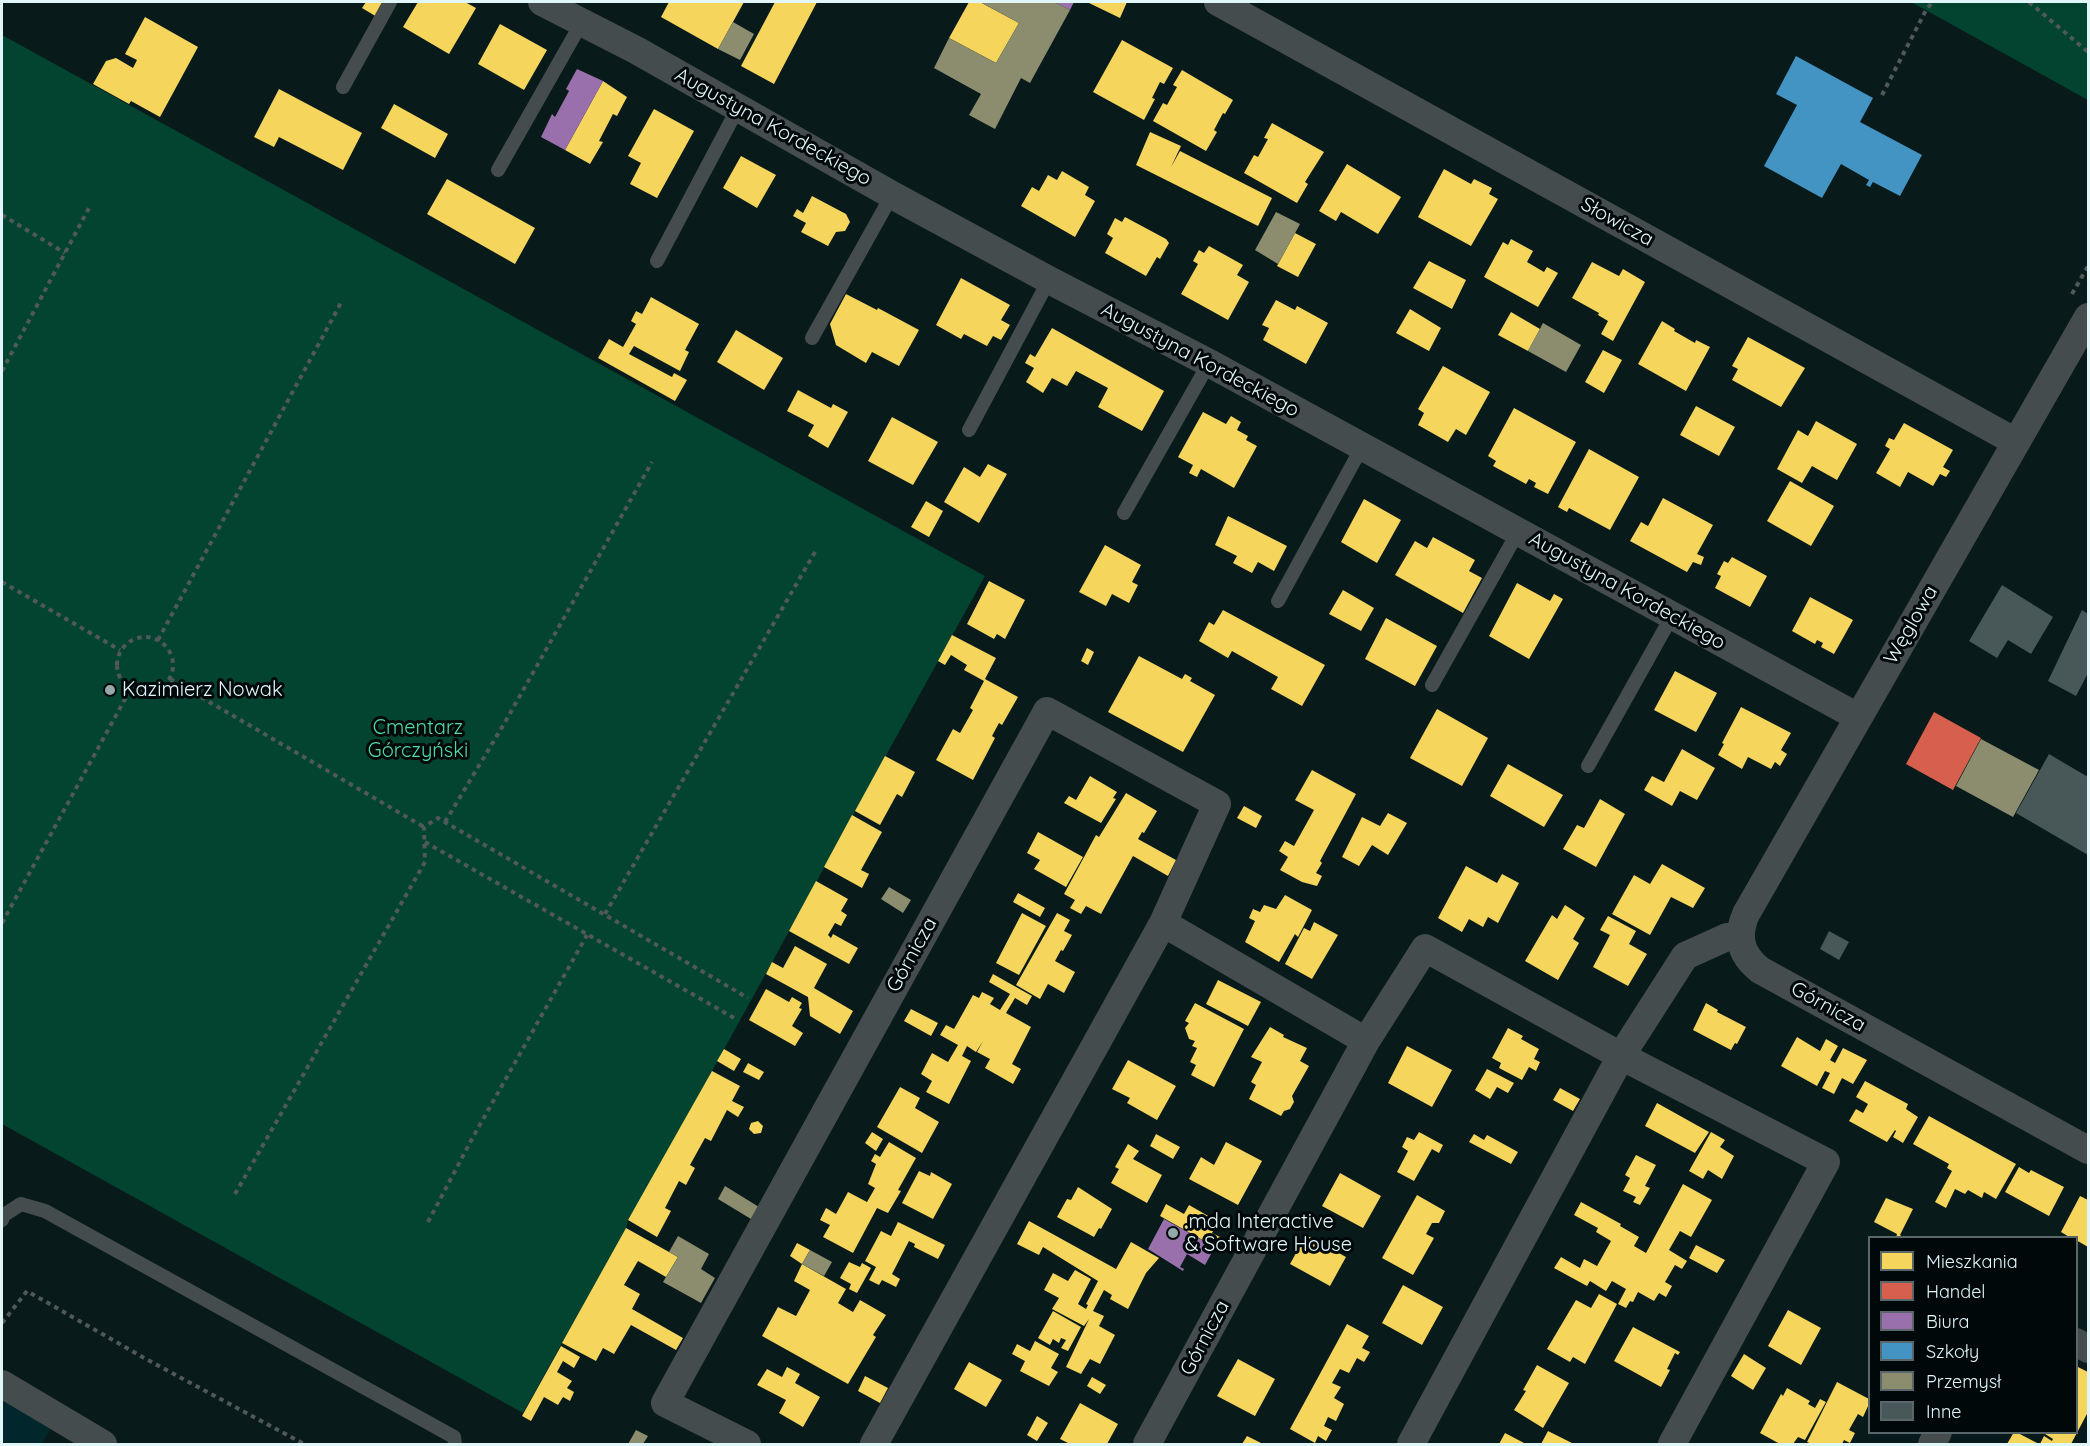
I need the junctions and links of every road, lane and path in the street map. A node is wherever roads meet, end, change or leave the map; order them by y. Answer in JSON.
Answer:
{"nodes":[{"id":1,"x":390,"y":2,"type":"edge"},
{"id":2,"x":542,"y":2,"type":"edge"},
{"id":3,"x":1218,"y":2,"type":"edge"},
{"id":4,"x":1928,"y":2,"type":"edge"},
{"id":5,"x":2029,"y":2,"type":"edge"},
{"id":6,"x":582,"y":22,"type":"junction"},
{"id":7,"x":2088,"y":52,"type":"edge"},
{"id":8,"x":343,"y":87,"type":"dead end"},
{"id":9,"x":1882,"y":95,"type":"dead end"},
{"id":10,"x":738,"y":108,"type":"junction"},
{"id":11,"x":498,"y":170,"type":"dead end"},
{"id":12,"x":892,"y":195,"type":"junction"},
{"id":13,"x":90,"y":206,"type":"dead end"},
{"id":14,"x":2,"y":215,"type":"edge"},
{"id":15,"x":65,"y":253,"type":"junction"},
{"id":16,"x":657,"y":261,"type":"dead end"},
{"id":17,"x":1049,"y":280,"type":"junction"},
{"id":18,"x":342,"y":301,"type":"dead end"},
{"id":19,"x":2088,"y":317,"type":"edge"},
{"id":20,"x":812,"y":339,"type":"dead end"},
{"id":21,"x":1209,"y":363,"type":"junction"},
{"id":22,"x":2,"y":371,"type":"edge"},
{"id":23,"x":969,"y":430,"type":"dead end"},
{"id":24,"x":2016,"y":442,"type":"junction"},
{"id":25,"x":1362,"y":447,"type":"junction"},
{"id":26,"x":652,"y":462,"type":"dead end"},
{"id":27,"x":1124,"y":513,"type":"dead end"},
{"id":28,"x":1518,"y":532,"type":"junction"},
{"id":29,"x":815,"y":552,"type":"dead end"},
{"id":30,"x":2,"y":582,"type":"edge"},
{"id":31,"x":1278,"y":601,"type":"dead end"},
{"id":32,"x":1672,"y":616,"type":"junction"},
{"id":33,"x":158,"y":640,"type":"junction"},
{"id":34,"x":120,"y":650,"type":"junction"},
{"id":35,"x":170,"y":679,"type":"junction"},
{"id":36,"x":1432,"y":685,"type":"dead end"},
{"id":37,"x":130,"y":690,"type":"junction"},
{"id":38,"x":1858,"y":717,"type":"junction"},
{"id":39,"x":1588,"y":766,"type":"dead end"},
{"id":40,"x":446,"y":822,"type":"junction"},
{"id":41,"x":424,"y":828,"type":"junction"},
{"id":42,"x":425,"y":842,"type":"junction"},
{"id":43,"x":604,"y":914,"type":"junction"},
{"id":44,"x":2,"y":923,"type":"edge"},
{"id":45,"x":1163,"y":923,"type":"junction"},
{"id":46,"x":587,"y":934,"type":"junction"},
{"id":47,"x":1740,"y":936,"type":"junction"},
{"id":48,"x":748,"y":998,"type":"dead end"},
{"id":49,"x":736,"y":1019,"type":"dead end"},
{"id":50,"x":1366,"y":1041,"type":"junction"},
{"id":51,"x":1621,"y":1056,"type":"junction"},
{"id":52,"x":2088,"y":1150,"type":"edge"},
{"id":53,"x":235,"y":1194,"type":"dead end"},
{"id":54,"x":2,"y":1220,"type":"edge"},
{"id":55,"x":428,"y":1222,"type":"dead end"},
{"id":56,"x":2,"y":1323,"type":"edge"},
{"id":57,"x":2,"y":1384,"type":"edge"},
{"id":58,"x":103,"y":1444,"type":"edge"},
{"id":59,"x":304,"y":1444,"type":"edge"},
{"id":60,"x":455,"y":1444,"type":"edge"},
{"id":61,"x":747,"y":1444,"type":"edge"},
{"id":62,"x":874,"y":1444,"type":"edge"},
{"id":63,"x":1147,"y":1444,"type":"edge"},
{"id":64,"x":1411,"y":1444,"type":"edge"},
{"id":65,"x":1672,"y":1444,"type":"edge"}],
"edges":[{"from":1,"to":8,"type":"lane"},
{"from":2,"to":6,"type":"street","name":"Augustyna Kordeckiego"},
{"from":3,"to":24,"type":"street","name":"Słowicza"},
{"from":4,"to":9,"type":"path"},
{"from":5,"to":7,"type":"path"},
{"from":6,"to":10,"type":"street","name":"Augustyna Kordeckiego"},
{"from":6,"to":11,"type":"lane"},
{"from":10,"to":12,"type":"street","name":"Augustyna Kordeckiego"},
{"from":10,"to":16,"type":"lane"},
{"from":12,"to":17,"type":"street","name":"Augustyna Kordeckiego"},
{"from":12,"to":20,"type":"lane"},
{"from":13,"to":15,"type":"path"},
{"from":14,"to":15,"type":"path"},
{"from":15,"to":22,"type":"path"},
{"from":17,"to":21,"type":"street","name":"Augustyna Kordeckiego"},
{"from":17,"to":23,"type":"lane"},
{"from":18,"to":33,"type":"path"},
{"from":19,"to":24,"type":"street","name":"Węglowa"},
{"from":21,"to":25,"type":"street","name":"Augustyna Kordeckiego"},
{"from":21,"to":27,"type":"lane"},
{"from":24,"to":38,"type":"street","name":"Węglowa"},
{"from":25,"to":28,"type":"street","name":"Augustyna Kordeckiego"},
{"from":25,"to":31,"type":"lane"},
{"from":26,"to":40,"type":"path"},
{"from":28,"to":32,"type":"street","name":"Augustyna Kordeckiego"},
{"from":28,"to":36,"type":"lane"},
{"from":29,"to":43,"type":"path"},
{"from":30,"to":34,"type":"path"},
{"from":32,"to":38,"type":"street","name":"Augustyna Kordeckiego"},
{"from":32,"to":39,"type":"lane"},
{"from":33,"to":34,"type":"path"},
{"from":33,"to":35,"type":"path"},
{"from":34,"to":37,"type":"path"},
{"from":35,"to":37,"type":"path"},
{"from":35,"to":41,"type":"path"},
{"from":37,"to":44,"type":"path"},
{"from":38,"to":47,"type":"street","name":"Węglowa"},
{"from":40,"to":41,"type":"path"},
{"from":40,"to":43,"type":"path"},
{"from":41,"to":42,"type":"path"},
{"from":42,"to":46,"type":"path"},
{"from":42,"to":53,"type":"path"},
{"from":43,"to":48,"type":"path"},
{"from":45,"to":50,"type":"street"},
{"from":45,"to":61,"type":"street","name":"Górnicza"},
{"from":45,"to":62,"type":"street","name":"Górnicza"},
{"from":46,"to":49,"type":"path"},
{"from":46,"to":55,"type":"path"},
{"from":47,"to":51,"type":"street"},
{"from":47,"to":52,"type":"street","name":"Górnicza"},
{"from":50,"to":51,"type":"street","name":"Górnicza"},
{"from":50,"to":63,"type":"street","name":"Górnicza"},
{"from":51,"to":64,"type":"street"},
{"from":51,"to":65,"type":"street","name":"Górnicza"},
{"from":54,"to":60,"type":"lane"},
{"from":56,"to":59,"type":"path"},
{"from":57,"to":58,"type":"street"}]}
